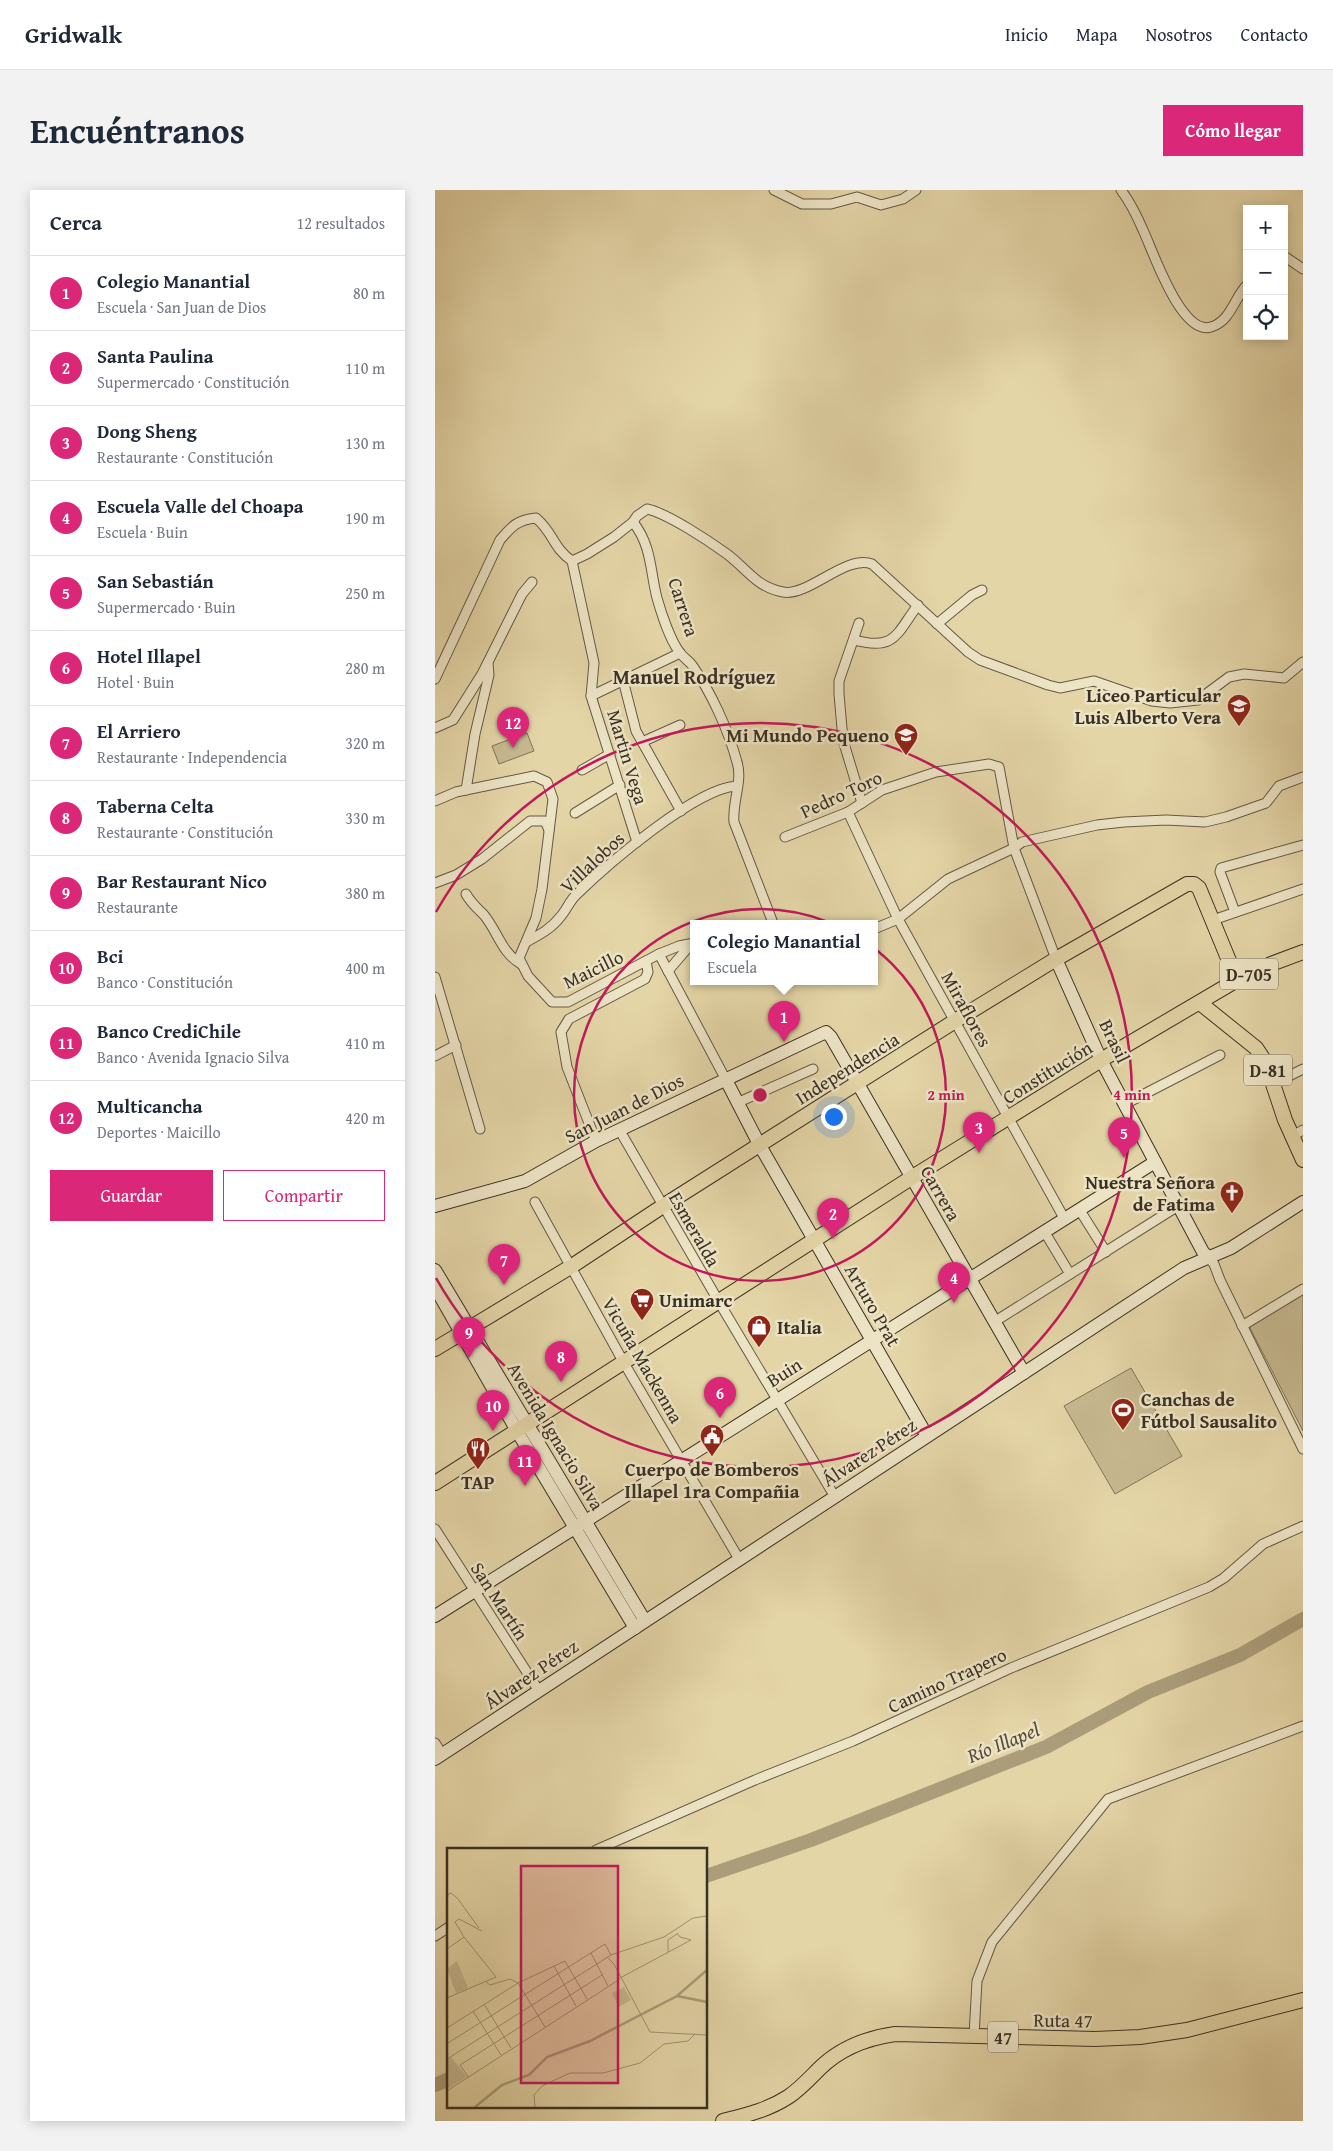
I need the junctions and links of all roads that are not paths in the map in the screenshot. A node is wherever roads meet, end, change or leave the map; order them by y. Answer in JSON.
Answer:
{"nodes":[{"id":1,"x":774,"y":190,"type":"edge"},
{"id":2,"x":916,"y":190,"type":"edge"},
{"id":3,"x":1121,"y":190,"type":"edge"},
{"id":4,"x":1288,"y":259,"type":"edge"},
{"id":5,"x":1303,"y":269,"type":"edge"},
{"id":6,"x":1243,"y":292,"type":"edge"},
{"id":7,"x":633,"y":522,"type":"junction"},
{"id":8,"x":571,"y":561,"type":"junction"},
{"id":9,"x":532,"y":582,"type":"dead end"},
{"id":10,"x":982,"y":590,"type":"dead end"},
{"id":11,"x":918,"y":606,"type":"junction"},
{"id":12,"x":859,"y":623,"type":"dead end"},
{"id":13,"x":937,"y":624,"type":"junction"},
{"id":14,"x":854,"y":640,"type":"junction"},
{"id":15,"x":679,"y":653,"type":"junction"},
{"id":16,"x":488,"y":662,"type":"junction"},
{"id":17,"x":1303,"y":662,"type":"edge"},
{"id":18,"x":435,"y":678,"type":"edge"},
{"id":19,"x":623,"y":680,"type":"junction"},
{"id":20,"x":591,"y":696,"type":"junction"},
{"id":21,"x":680,"y":725,"type":"dead end"},
{"id":22,"x":435,"y":728,"type":"edge"},
{"id":23,"x":642,"y":742,"type":"junction"},
{"id":24,"x":610,"y":754,"type":"junction"},
{"id":25,"x":999,"y":767,"type":"joint"},
{"id":26,"x":582,"y":770,"type":"dead end"},
{"id":27,"x":1303,"y":777,"type":"edge"},
{"id":28,"x":620,"y":785,"type":"junction"},
{"id":29,"x":736,"y":786,"type":"junction"},
{"id":30,"x":466,"y":790,"type":"junction"},
{"id":31,"x":435,"y":800,"type":"edge"},
{"id":32,"x":862,"y":803,"type":"junction"},
{"id":33,"x":681,"y":811,"type":"junction"},
{"id":34,"x":848,"y":812,"type":"junction"},
{"id":35,"x":575,"y":813,"type":"dead end"},
{"id":36,"x":550,"y":832,"type":"junction"},
{"id":37,"x":785,"y":837,"type":"dead end"},
{"id":38,"x":637,"y":842,"type":"junction"},
{"id":39,"x":1303,"y":845,"type":"edge"},
{"id":40,"x":1014,"y":848,"type":"junction"},
{"id":41,"x":435,"y":883,"type":"edge"},
{"id":42,"x":1303,"y":889,"type":"edge"},
{"id":43,"x":466,"y":894,"type":"dead end"},
{"id":44,"x":1235,"y":912,"type":"junction"},
{"id":45,"x":898,"y":919,"type":"junction"},
{"id":46,"x":769,"y":920,"type":"edge"},
{"id":47,"x":1213,"y":920,"type":"junction"},
{"id":48,"x":878,"y":927,"type":"edge"},
{"id":49,"x":528,"y":941,"type":"junction"},
{"id":50,"x":690,"y":944,"type":"edge"},
{"id":51,"x":690,"y":947,"type":"edge"},
{"id":52,"x":1303,"y":952,"type":"edge"},
{"id":53,"x":659,"y":954,"type":"junction"},
{"id":54,"x":1056,"y":959,"type":"junction"},
{"id":55,"x":646,"y":961,"type":"junction"},
{"id":56,"x":521,"y":964,"type":"junction"},
{"id":57,"x":668,"y":971,"type":"junction"},
{"id":58,"x":435,"y":977,"type":"edge"},
{"id":59,"x":1237,"y":980,"type":"junction"},
{"id":60,"x":1200,"y":1003,"type":"junction"},
{"id":61,"x":955,"y":1021,"type":"junction"},
{"id":62,"x":826,"y":1032,"type":"joint"},
{"id":63,"x":456,"y":1045,"type":"junction"},
{"id":64,"x":1220,"y":1055,"type":"dead end"},
{"id":65,"x":435,"y":1056,"type":"edge"},
{"id":66,"x":1101,"y":1060,"type":"junction"},
{"id":67,"x":813,"y":1069,"type":"dead end"},
{"id":68,"x":1303,"y":1069,"type":"edge"},
{"id":69,"x":725,"y":1078,"type":"junction"},
{"id":70,"x":857,"y":1084,"type":"junction"},
{"id":71,"x":1273,"y":1084,"type":"junction"},
{"id":72,"x":739,"y":1102,"type":"junction"},
{"id":73,"x":1125,"y":1104,"type":"junction"},
{"id":74,"x":1008,"y":1118,"type":"junction"},
{"id":75,"x":480,"y":1129,"type":"dead end"},
{"id":76,"x":620,"y":1130,"type":"junction"},
{"id":77,"x":1297,"y":1133,"type":"edge"},
{"id":78,"x":596,"y":1141,"type":"junction"},
{"id":79,"x":759,"y":1144,"type":"junction"},
{"id":80,"x":1303,"y":1160,"type":"edge"},
{"id":81,"x":1155,"y":1162,"type":"junction"},
{"id":82,"x":911,"y":1178,"type":"junction"},
{"id":83,"x":535,"y":1202,"type":"dead end"},
{"id":84,"x":1303,"y":1202,"type":"edge"},
{"id":85,"x":435,"y":1206,"type":"edge"},
{"id":86,"x":663,"y":1206,"type":"junction"},
{"id":87,"x":1178,"y":1206,"type":"junction"},
{"id":88,"x":1079,"y":1209,"type":"junction"},
{"id":89,"x":1064,"y":1218,"type":"junction"},
{"id":90,"x":1044,"y":1231,"type":"junction"},
{"id":91,"x":815,"y":1240,"type":"junction"},
{"id":92,"x":1106,"y":1252,"type":"junction"},
{"id":93,"x":1209,"y":1258,"type":"junction"},
{"id":94,"x":572,"y":1266,"type":"junction"},
{"id":95,"x":435,"y":1270,"type":"edge"},
{"id":96,"x":1070,"y":1274,"type":"junction"},
{"id":97,"x":968,"y":1278,"type":"junction"},
{"id":98,"x":435,"y":1287,"type":"edge"},
{"id":99,"x":1303,"y":1289,"type":"edge"},
{"id":100,"x":719,"y":1302,"type":"junction"},
{"id":101,"x":994,"y":1322,"type":"junction"},
{"id":102,"x":1242,"y":1326,"type":"junction"},
{"id":103,"x":465,"y":1329,"type":"junction"},
{"id":104,"x":871,"y":1340,"type":"junction"},
{"id":105,"x":435,"y":1349,"type":"edge"},
{"id":106,"x":624,"y":1363,"type":"junction"},
{"id":107,"x":1024,"y":1373,"type":"junction"},
{"id":108,"x":776,"y":1400,"type":"junction"},
{"id":109,"x":522,"y":1428,"type":"junction"},
{"id":110,"x":927,"y":1436,"type":"junction"},
{"id":111,"x":1303,"y":1449,"type":"edge"},
{"id":112,"x":681,"y":1460,"type":"junction"},
{"id":113,"x":435,"y":1483,"type":"edge"},
{"id":114,"x":835,"y":1497,"type":"junction"},
{"id":115,"x":580,"y":1524,"type":"junction"},
{"id":116,"x":1303,"y":1526,"type":"edge"},
{"id":117,"x":435,"y":1529,"type":"edge"},
{"id":118,"x":739,"y":1559,"type":"junction"},
{"id":119,"x":474,"y":1591,"type":"junction"},
{"id":120,"x":435,"y":1616,"type":"edge"},
{"id":121,"x":640,"y":1624,"type":"junction"},
{"id":122,"x":539,"y":1691,"type":"junction"},
{"id":123,"x":1303,"y":1726,"type":"edge"},
{"id":124,"x":437,"y":1752,"type":"edge"},
{"id":125,"x":600,"y":1848,"type":"edge"},
{"id":126,"x":447,"y":1928,"type":"edge"},
{"id":127,"x":435,"y":1936,"type":"edge"},
{"id":128,"x":1303,"y":2000,"type":"edge"},
{"id":129,"x":974,"y":2036,"type":"junction"},
{"id":130,"x":723,"y":2121,"type":"edge"}],
"edges":[{"from":1,"to":2,"type":"street"},
{"from":3,"to":6,"type":"street"},
{"from":4,"to":5,"type":"street"},
{"from":7,"to":8,"type":"street"},
{"from":7,"to":11,"type":"street"},
{"from":7,"to":15,"type":"street","name":"Carrera"},
{"from":8,"to":18,"type":"street","name":"Martin Vega"},
{"from":8,"to":20,"type":"street","name":"Martin Vega"},
{"from":9,"to":16,"type":"street"},
{"from":10,"to":13,"type":"street"},
{"from":11,"to":13,"type":"street"},
{"from":11,"to":14,"type":"street"},
{"from":12,"to":14,"type":"street"},
{"from":13,"to":17,"type":"street"},
{"from":14,"to":32,"type":"street"},
{"from":15,"to":19,"type":"street"},
{"from":15,"to":29,"type":"street","name":"Carrera"},
{"from":16,"to":22,"type":"street"},
{"from":16,"to":30,"type":"street"},
{"from":19,"to":20,"type":"street"},
{"from":19,"to":23,"type":"street"},
{"from":20,"to":24,"type":"street","name":"Martin Vega"},
{"from":21,"to":23,"type":"street"},
{"from":23,"to":33,"type":"street"},
{"from":24,"to":26,"type":"street"},
{"from":24,"to":28,"type":"street","name":"Martin Vega"},
{"from":25,"to":32,"type":"street","name":"Pedro Toro"},
{"from":25,"to":40,"type":"street","name":"Brasil"},
{"from":27,"to":40,"type":"street"},
{"from":28,"to":35,"type":"street"},
{"from":28,"to":38,"type":"street","name":"Martin Vega"},
{"from":29,"to":33,"type":"street","name":"Villalobos"},
{"from":29,"to":46,"type":"street","name":"Carrera"},
{"from":30,"to":31,"type":"street"},
{"from":30,"to":36,"type":"street"},
{"from":32,"to":34,"type":"street","name":"Pedro Toro"},
{"from":33,"to":38,"type":"street","name":"Villalobos"},
{"from":34,"to":37,"type":"street","name":"Pedro Toro"},
{"from":34,"to":45,"type":"street","name":"Miraflores"},
{"from":36,"to":41,"type":"street"},
{"from":36,"to":49,"type":"street"},
{"from":38,"to":49,"type":"street","name":"Villalobos"},
{"from":39,"to":44,"type":"street"},
{"from":40,"to":45,"type":"street"},
{"from":40,"to":54,"type":"street","name":"Brasil"},
{"from":42,"to":44,"type":"street"},
{"from":43,"to":56,"type":"street"},
{"from":44,"to":47,"type":"street"},
{"from":45,"to":48,"type":"street"},
{"from":45,"to":61,"type":"street","name":"Miraflores"},
{"from":47,"to":54,"type":"main road","name":"Independencia"},
{"from":47,"to":59,"type":"main road","name":"Independencia"},
{"from":49,"to":56,"type":"street"},
{"from":50,"to":53,"type":"street"},
{"from":51,"to":57,"type":"street"},
{"from":52,"to":59,"type":"main road","number":"D-705"},
{"from":53,"to":55,"type":"street"},
{"from":53,"to":57,"type":"street","name":"Arturo Prat"},
{"from":54,"to":61,"type":"main road","name":"Independencia"},
{"from":54,"to":66,"type":"street","name":"Brasil"},
{"from":55,"to":56,"type":"street","name":"Maicillo"},
{"from":55,"to":78,"type":"street","name":"Maicillo"},
{"from":57,"to":69,"type":"street","name":"Arturo Prat"},
{"from":58,"to":63,"type":"street"},
{"from":59,"to":60,"type":"main road","number":"D-705"},
{"from":60,"to":66,"type":"main road","name":"Constitución"},
{"from":60,"to":71,"type":"main road","number":"D-81"},
{"from":61,"to":70,"type":"main road","name":"Independencia"},
{"from":61,"to":74,"type":"street","name":"Miraflores"},
{"from":62,"to":69,"type":"street","name":"San Juan de Dios"},
{"from":62,"to":70,"type":"street","name":"Carrera"},
{"from":63,"to":65,"type":"street"},
{"from":63,"to":75,"type":"street"},
{"from":64,"to":73,"type":"street"},
{"from":66,"to":73,"type":"street","name":"Brasil"},
{"from":66,"to":74,"type":"main road","name":"Constitución"},
{"from":67,"to":72,"type":"street"},
{"from":68,"to":71,"type":"street"},
{"from":69,"to":72,"type":"street","name":"Arturo Prat"},
{"from":69,"to":76,"type":"street","name":"San Juan de Dios"},
{"from":70,"to":79,"type":"main road","name":"Independencia"},
{"from":70,"to":82,"type":"street","name":"Carrera"},
{"from":71,"to":77,"type":"main road","number":"D-81"},
{"from":72,"to":79,"type":"street","name":"Arturo Prat"},
{"from":73,"to":81,"type":"street","name":"Brasil"},
{"from":74,"to":82,"type":"main road","name":"Constitución"},
{"from":74,"to":89,"type":"street","name":"Miraflores"},
{"from":76,"to":78,"type":"street","name":"San Juan de Dios"},
{"from":76,"to":86,"type":"street","name":"Esmeralda"},
{"from":77,"to":80,"type":"main road","number":"D-81"},
{"from":78,"to":85,"type":"street","name":"San Juan de Dios"},
{"from":79,"to":86,"type":"main road","name":"Independencia"},
{"from":79,"to":91,"type":"street","name":"Arturo Prat"},
{"from":81,"to":87,"type":"street","name":"Brasil"},
{"from":81,"to":88,"type":"street","name":"Buin"},
{"from":82,"to":91,"type":"main road","name":"Constitución"},
{"from":82,"to":97,"type":"street","name":"Carrera"},
{"from":83,"to":94,"type":"street","name":"Vicuña Mackenna"},
{"from":84,"to":93,"type":"street","name":"Álvarez Pérez"},
{"from":86,"to":94,"type":"main road","name":"Independencia"},
{"from":86,"to":100,"type":"street","name":"Esmeralda"},
{"from":87,"to":92,"type":"street"},
{"from":87,"to":93,"type":"street","name":"Brasil"},
{"from":88,"to":89,"type":"street","name":"Buin"},
{"from":88,"to":92,"type":"street"},
{"from":89,"to":90,"type":"street","name":"Buin"},
{"from":90,"to":96,"type":"street"},
{"from":90,"to":97,"type":"street","name":"Buin"},
{"from":91,"to":100,"type":"main road","name":"Constitución"},
{"from":91,"to":104,"type":"street","name":"Arturo Prat"},
{"from":92,"to":96,"type":"street"},
{"from":93,"to":102,"type":"street","name":"Brasil"},
{"from":93,"to":107,"type":"street","name":"Álvarez Pérez"},
{"from":94,"to":103,"type":"main road","name":"Independencia"},
{"from":94,"to":106,"type":"street","name":"Vicuña Mackenna"},
{"from":95,"to":103,"type":"street","name":"Avenida Ignacio Silva"},
{"from":96,"to":101,"type":"street"},
{"from":97,"to":101,"type":"street","name":"Carrera"},
{"from":97,"to":104,"type":"street","name":"Buin"},
{"from":98,"to":103,"type":"street","name":"Avenida Ignacio Silva"},
{"from":99,"to":102,"type":"street"},
{"from":100,"to":106,"type":"main road","name":"Constitución"},
{"from":100,"to":108,"type":"street","name":"Esmeralda"},
{"from":101,"to":107,"type":"street","name":"Carrera"},
{"from":102,"to":111,"type":"street","name":"Brasil"},
{"from":103,"to":105,"type":"main road","name":"Independencia"},
{"from":103,"to":109,"type":"street","name":"Avenida Ignacio Silva"},
{"from":104,"to":108,"type":"street","name":"Buin"},
{"from":104,"to":110,"type":"street","name":"Arturo Prat"},
{"from":106,"to":109,"type":"main road","name":"Constitución"},
{"from":106,"to":112,"type":"street","name":"Vicuña Mackenna"},
{"from":107,"to":110,"type":"street","name":"Álvarez Pérez"},
{"from":108,"to":112,"type":"street","name":"Buin"},
{"from":108,"to":114,"type":"street","name":"Esmeralda"},
{"from":109,"to":113,"type":"main road","name":"Constitución"},
{"from":109,"to":115,"type":"street","name":"Avenida Ignacio Silva"},
{"from":110,"to":114,"type":"street","name":"Álvarez Pérez"},
{"from":112,"to":115,"type":"street","name":"Buin"},
{"from":112,"to":118,"type":"street","name":"Vicuña Mackenna"},
{"from":114,"to":118,"type":"street","name":"Álvarez Pérez"},
{"from":115,"to":119,"type":"street","name":"Buin"},
{"from":115,"to":121,"type":"street","name":"Avenida Ignacio Silva"},
{"from":116,"to":125,"type":"street","name":"Camino Trapero"},
{"from":117,"to":119,"type":"street","name":"San Martín"},
{"from":118,"to":121,"type":"street","name":"Álvarez Pérez"},
{"from":119,"to":120,"type":"street","name":"Buin"},
{"from":119,"to":122,"type":"street","name":"San Martín"},
{"from":121,"to":122,"type":"street","name":"Álvarez Pérez"},
{"from":122,"to":124,"type":"street","name":"Álvarez Pérez"},
{"from":123,"to":129,"type":"street"},
{"from":126,"to":127,"type":"street"},
{"from":128,"to":129,"type":"main road","name":"Ruta 47","number":"47"},
{"from":129,"to":130,"type":"main road","name":"Ruta 47","number":"47"}]}
